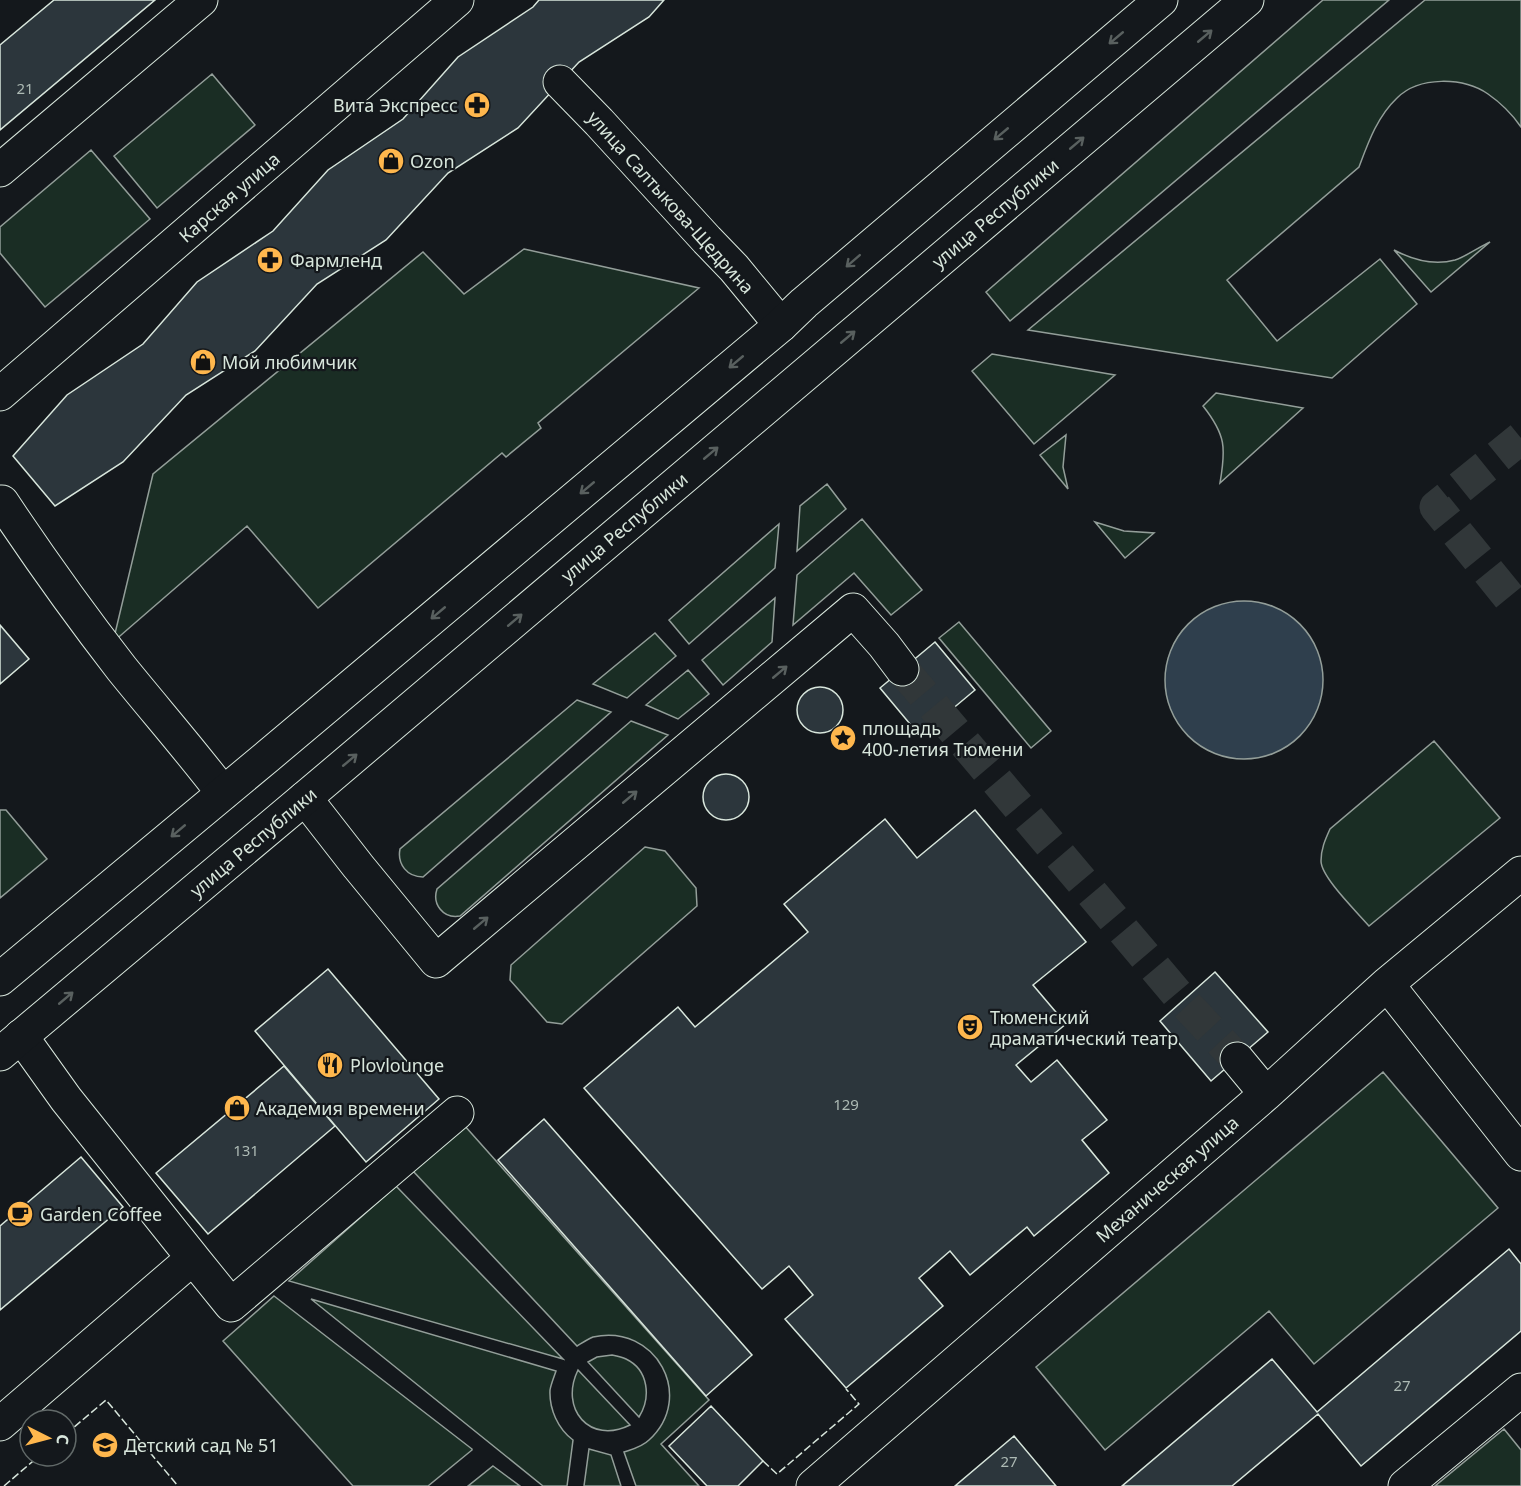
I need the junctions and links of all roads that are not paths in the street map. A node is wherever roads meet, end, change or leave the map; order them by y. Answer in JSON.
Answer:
{"nodes":[{"id":1,"x":201,"y":0,"type":"edge"},
{"id":2,"x":457,"y":0,"type":"edge"},
{"id":3,"x":1161,"y":0,"type":"edge"},
{"id":4,"x":1247,"y":0,"type":"edge"},
{"id":5,"x":560,"y":82,"type":"dead end"},
{"id":6,"x":0,"y":170,"type":"edge"},
{"id":7,"x":781,"y":325,"type":"junction"},
{"id":8,"x":0,"y":394,"type":"edge"},
{"id":9,"x":1,"y":501,"type":"edge"},
{"id":10,"x":902,"y":669,"type":"tunnel mouth"},
{"id":11,"x":223,"y":793,"type":"junction"},
{"id":12,"x":306,"y":798,"type":"junction"},
{"id":13,"x":1521,"y":873,"type":"edge"},
{"id":14,"x":0,"y":979,"type":"edge"},
{"id":15,"x":1387,"y":984,"type":"junction"},
{"id":16,"x":10,"y":1045,"type":"edge"},
{"id":17,"x":1237,"y":1059,"type":"tunnel mouth"},
{"id":18,"x":1266,"y":1094,"type":"junction"},
{"id":19,"x":457,"y":1113,"type":"dead end"},
{"id":20,"x":1521,"y":1154,"type":"edge"},
{"id":21,"x":193,"y":1258,"type":"junction"},
{"id":22,"x":1521,"y":1390,"type":"edge"},
{"id":23,"x":0,"y":1424,"type":"edge"},
{"id":24,"x":813,"y":1486,"type":"edge"},
{"id":25,"x":1405,"y":1486,"type":"edge"}],
"edges":[{"from":1,"to":6,"type":"main road"},
{"from":2,"to":8,"type":"main road","name":"Карская улица"},
{"from":3,"to":7,"type":"main road","one_way":true},
{"from":12,"to":4,"type":"main road","name":"улица Республики","one_way":true},
{"from":5,"to":7,"type":"main road","name":"улица Салтыкова-Щедрина"},
{"from":7,"to":11,"type":"main road","one_way":true},
{"from":9,"to":11,"type":"main road"},
{"from":12,"to":10,"type":"main road","one_way":true},
{"from":11,"to":14,"type":"main road","one_way":true},
{"from":16,"to":12,"type":"main road","name":"улица Республики","one_way":true},
{"from":13,"to":15,"type":"main road","name":"Механическая улица"},
{"from":15,"to":18,"type":"main road","name":"Механическая улица"},
{"from":15,"to":20,"type":"main road"},
{"from":16,"to":21,"type":"main road"},
{"from":17,"to":18,"type":"main road"},
{"from":18,"to":24,"type":"main road","name":"Механическая улица"},
{"from":19,"to":21,"type":"main road"},
{"from":21,"to":23,"type":"main road"},
{"from":22,"to":25,"type":"main road"}]}
